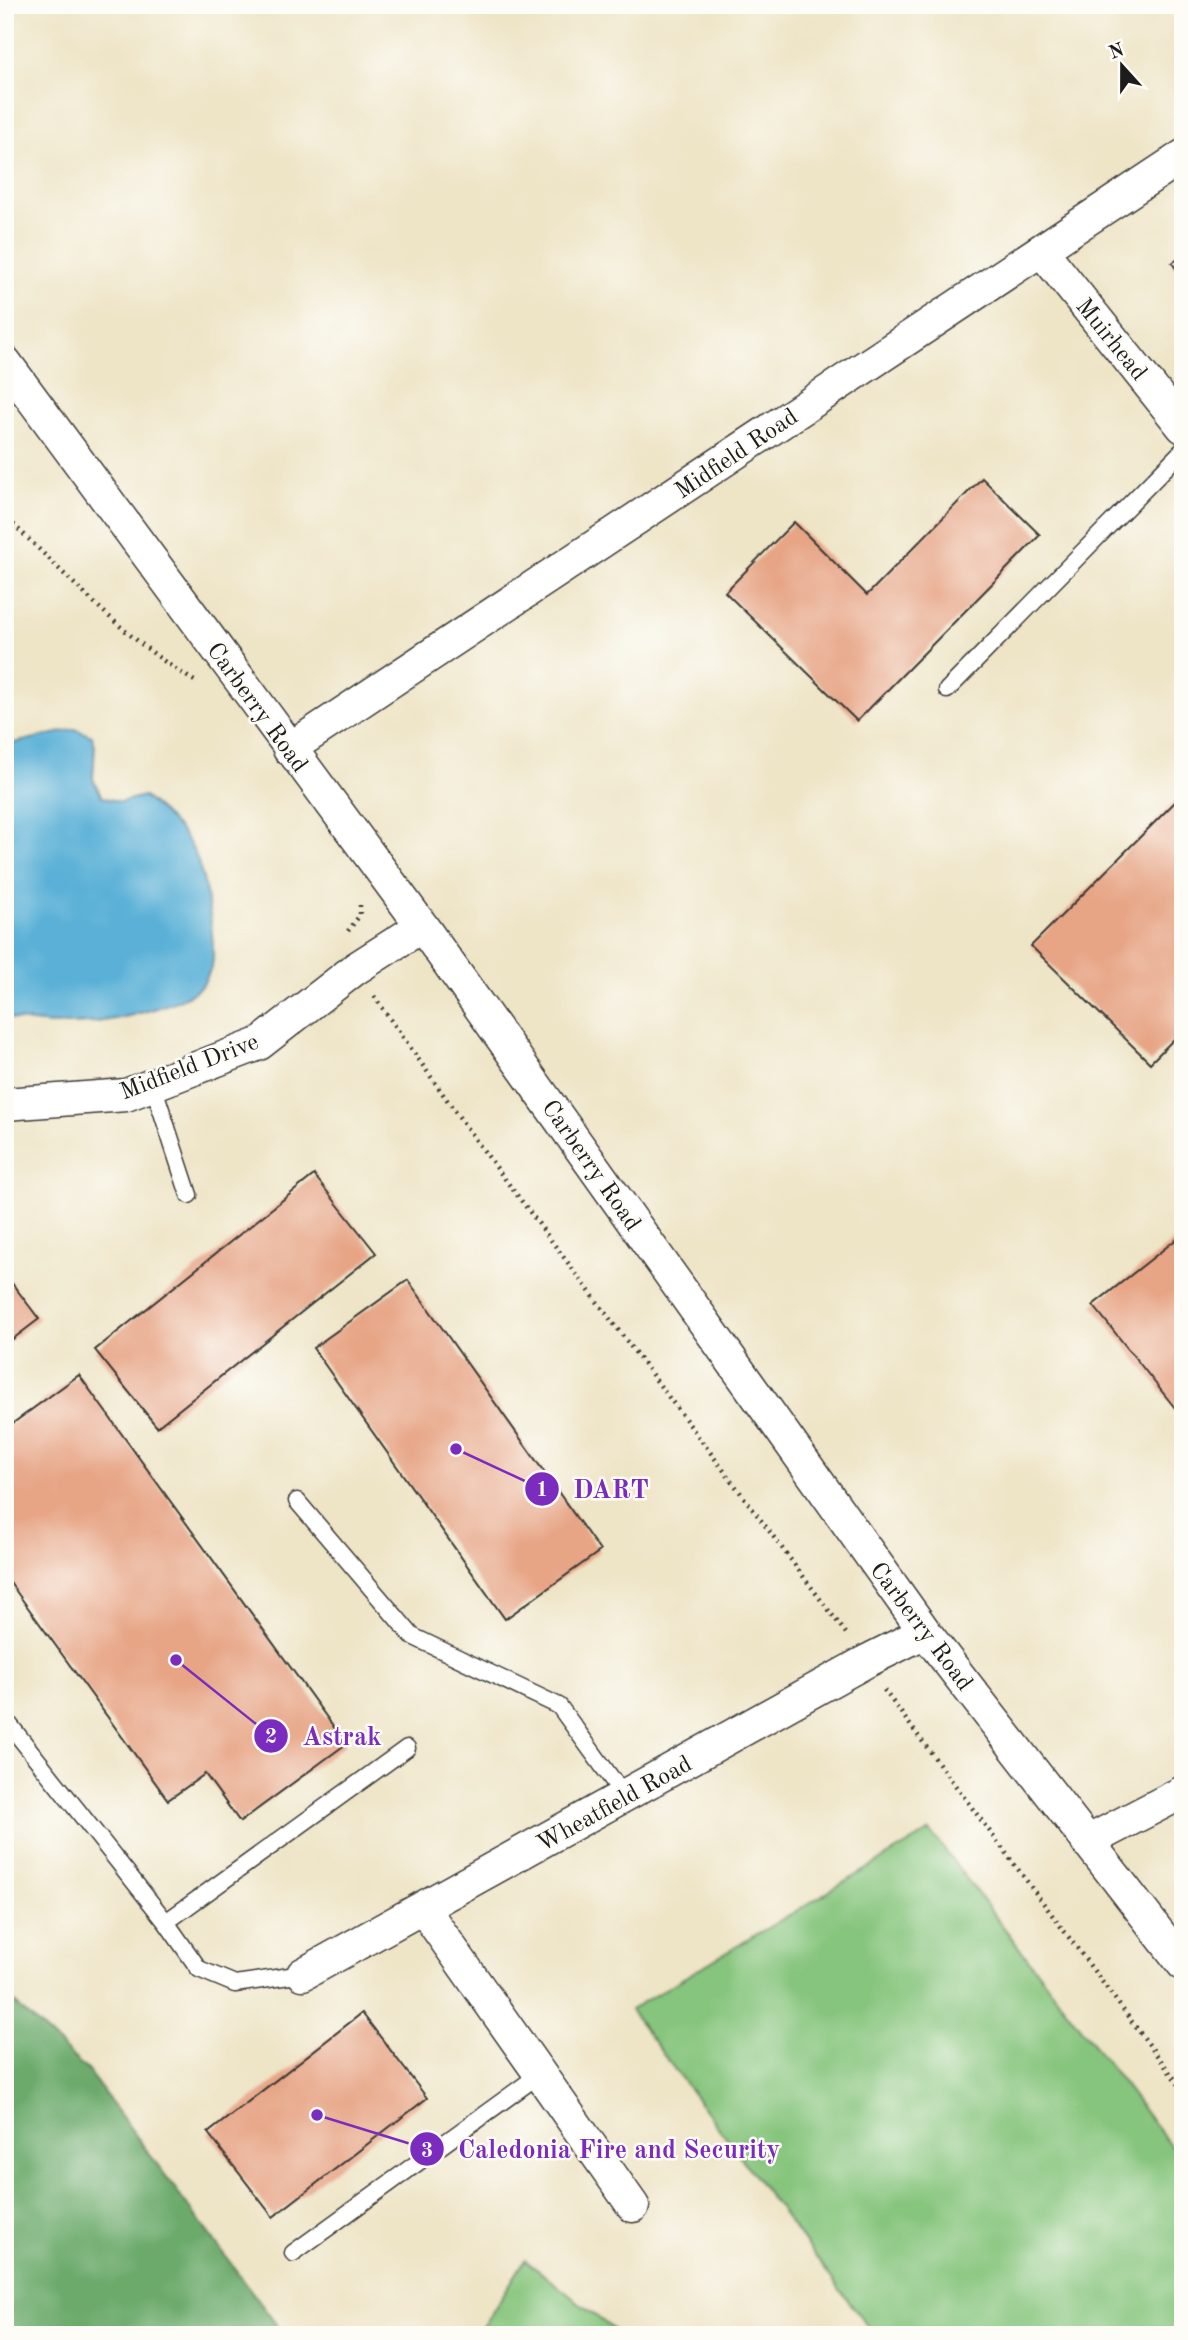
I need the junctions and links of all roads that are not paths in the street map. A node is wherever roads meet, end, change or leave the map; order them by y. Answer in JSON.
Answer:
{"nodes":[{"id":1,"x":1183,"y":156,"type":"edge"},
{"id":2,"x":1042,"y":251,"type":"junction"},
{"id":3,"x":5,"y":362,"type":"edge"},
{"id":4,"x":1183,"y":427,"type":"edge"},
{"id":5,"x":1183,"y":450,"type":"edge"},
{"id":6,"x":947,"y":690,"type":"dead end"},
{"id":7,"x":289,"y":749,"type":"junction"},
{"id":8,"x":422,"y":926,"type":"junction"},
{"id":9,"x":153,"y":1085,"type":"junction"},
{"id":10,"x":5,"y":1104,"type":"edge"},
{"id":11,"x":189,"y":1195,"type":"dead end"},
{"id":12,"x":297,"y":1501,"type":"dead end"},
{"id":13,"x":925,"y":1632,"type":"junction"},
{"id":14,"x":5,"y":1718,"type":"edge"},
{"id":15,"x":407,"y":1748,"type":"dead end"},
{"id":16,"x":1183,"y":1792,"type":"edge"},
{"id":17,"x":625,"y":1797,"type":"junction"},
{"id":18,"x":1087,"y":1842,"type":"junction"},
{"id":19,"x":423,"y":1908,"type":"junction"},
{"id":20,"x":166,"y":1922,"type":"junction"},
{"id":21,"x":1183,"y":1964,"type":"edge"},
{"id":22,"x":303,"y":1974,"type":"joint"},
{"id":23,"x":540,"y":2074,"type":"junction"},
{"id":24,"x":633,"y":2206,"type":"dead end"},
{"id":25,"x":293,"y":2253,"type":"dead end"}],
"edges":[{"from":1,"to":2,"type":"street","name":"Midfield Road"},
{"from":2,"to":4,"type":"street","name":"Muirhead"},
{"from":2,"to":7,"type":"street","name":"Midfield Road"},
{"from":3,"to":7,"type":"street","name":"Carberry Road"},
{"from":5,"to":6,"type":"lane"},
{"from":7,"to":8,"type":"street","name":"Carberry Road"},
{"from":8,"to":9,"type":"street","name":"Midfield Drive"},
{"from":8,"to":13,"type":"street","name":"Carberry Road"},
{"from":9,"to":10,"type":"street","name":"Midfield Drive"},
{"from":9,"to":11,"type":"lane"},
{"from":12,"to":17,"type":"lane"},
{"from":13,"to":17,"type":"street","name":"Wheatfield Road"},
{"from":13,"to":18,"type":"street","name":"Carberry Road"},
{"from":14,"to":20,"type":"lane"},
{"from":15,"to":20,"type":"lane"},
{"from":16,"to":18,"type":"street"},
{"from":17,"to":19,"type":"street","name":"Wheatfield Road"},
{"from":18,"to":21,"type":"street","name":"Carberry Road"},
{"from":19,"to":22,"type":"street","name":"Wheatfield Road"},
{"from":19,"to":23,"type":"street"},
{"from":20,"to":22,"type":"lane"},
{"from":23,"to":24,"type":"street"},
{"from":23,"to":25,"type":"lane"}]}
